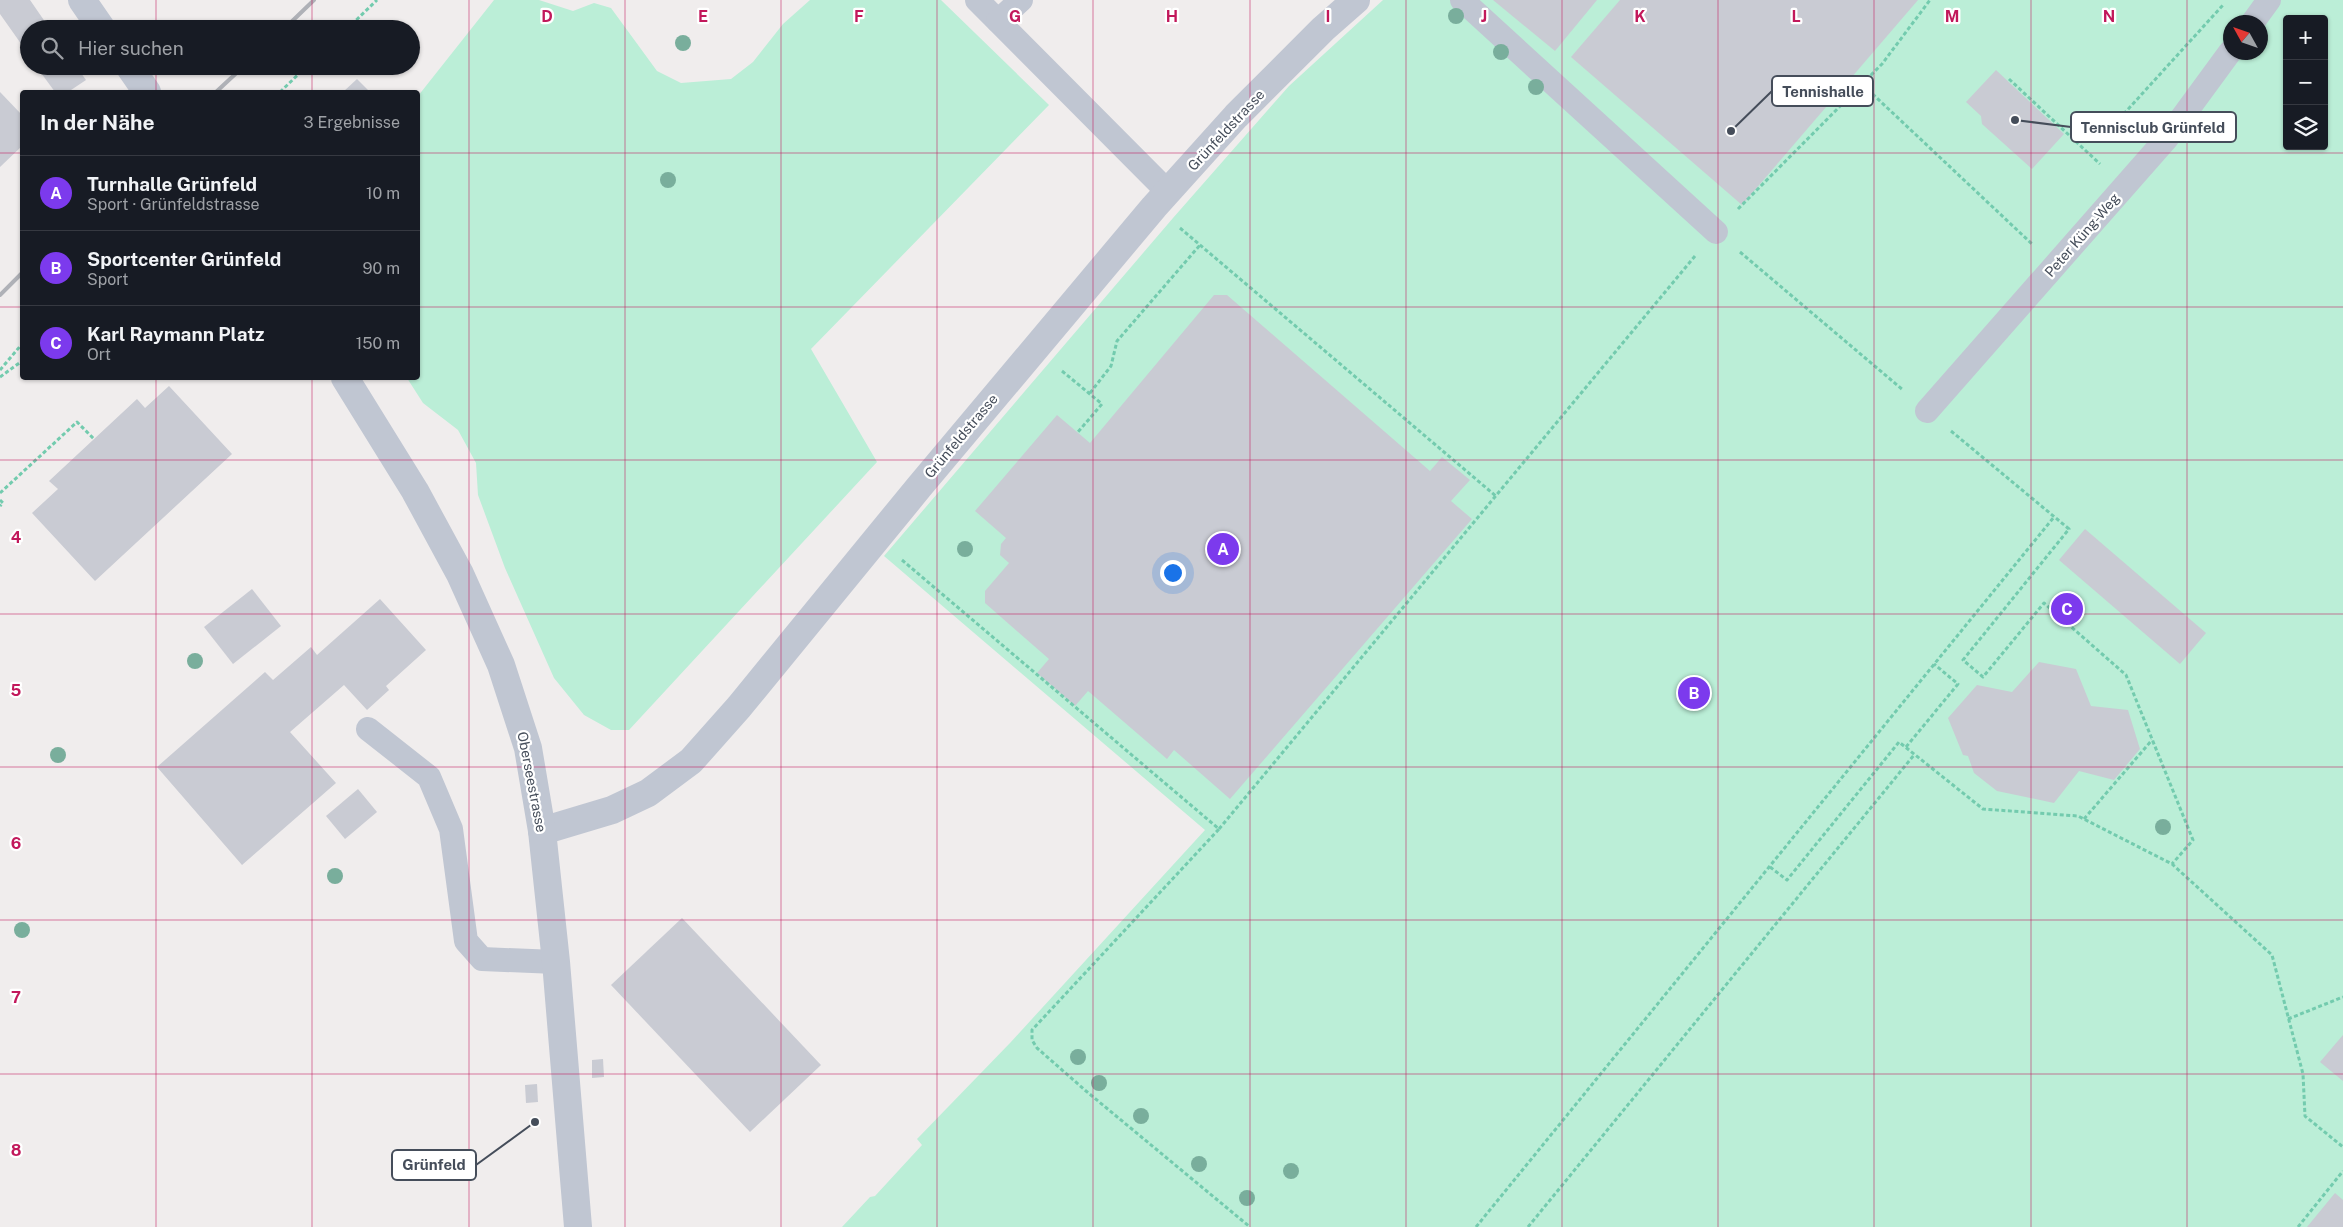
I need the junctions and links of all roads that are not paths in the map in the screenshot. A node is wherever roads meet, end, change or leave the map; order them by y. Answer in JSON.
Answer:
{"nodes":[{"id":1,"x":82,"y":0,"type":"edge"},
{"id":2,"x":977,"y":0,"type":"edge"},
{"id":3,"x":1021,"y":0,"type":"edge"},
{"id":4,"x":1356,"y":0,"type":"edge"},
{"id":5,"x":1462,"y":0,"type":"edge"},
{"id":6,"x":2269,"y":0,"type":"edge"},
{"id":7,"x":2258,"y":15,"type":"edge"},
{"id":8,"x":96,"y":20,"type":"edge"},
{"id":9,"x":998,"y":21,"type":"junction"},
{"id":10,"x":2224,"y":60,"type":"edge"},
{"id":11,"x":135,"y":75,"type":"edge"},
{"id":12,"x":146,"y":90,"type":"edge"},
{"id":13,"x":1161,"y":199,"type":"junction"},
{"id":14,"x":1716,"y":232,"type":"road end"},
{"id":15,"x":346,"y":380,"type":"edge"},
{"id":16,"x":1927,"y":411,"type":"road end"},
{"id":17,"x":368,"y":729,"type":"dead end"},
{"id":18,"x":542,"y":831,"type":"junction"},
{"id":19,"x":556,"y":962,"type":"junction"},
{"id":20,"x":578,"y":1227,"type":"edge"}],
"edges":[{"from":1,"to":8,"type":"street"},
{"from":2,"to":9,"type":"lane"},
{"from":3,"to":9,"type":"lane"},
{"from":4,"to":13,"type":"street","name":"Grünfeldstrasse"},
{"from":5,"to":14,"type":"lane"},
{"from":6,"to":7,"type":"lane"},
{"from":9,"to":13,"type":"lane"},
{"from":10,"to":16,"type":"lane","name":"Peter Küng-Weg"},
{"from":11,"to":12,"type":"street"},
{"from":13,"to":18,"type":"street","name":"Grünfeldstrasse"},
{"from":15,"to":18,"type":"street","name":"Oberseestrasse"},
{"from":17,"to":19,"type":"lane"},
{"from":18,"to":19,"type":"street","name":"Oberseestrasse"},
{"from":19,"to":20,"type":"street","name":"Oberseestrasse"}]}
